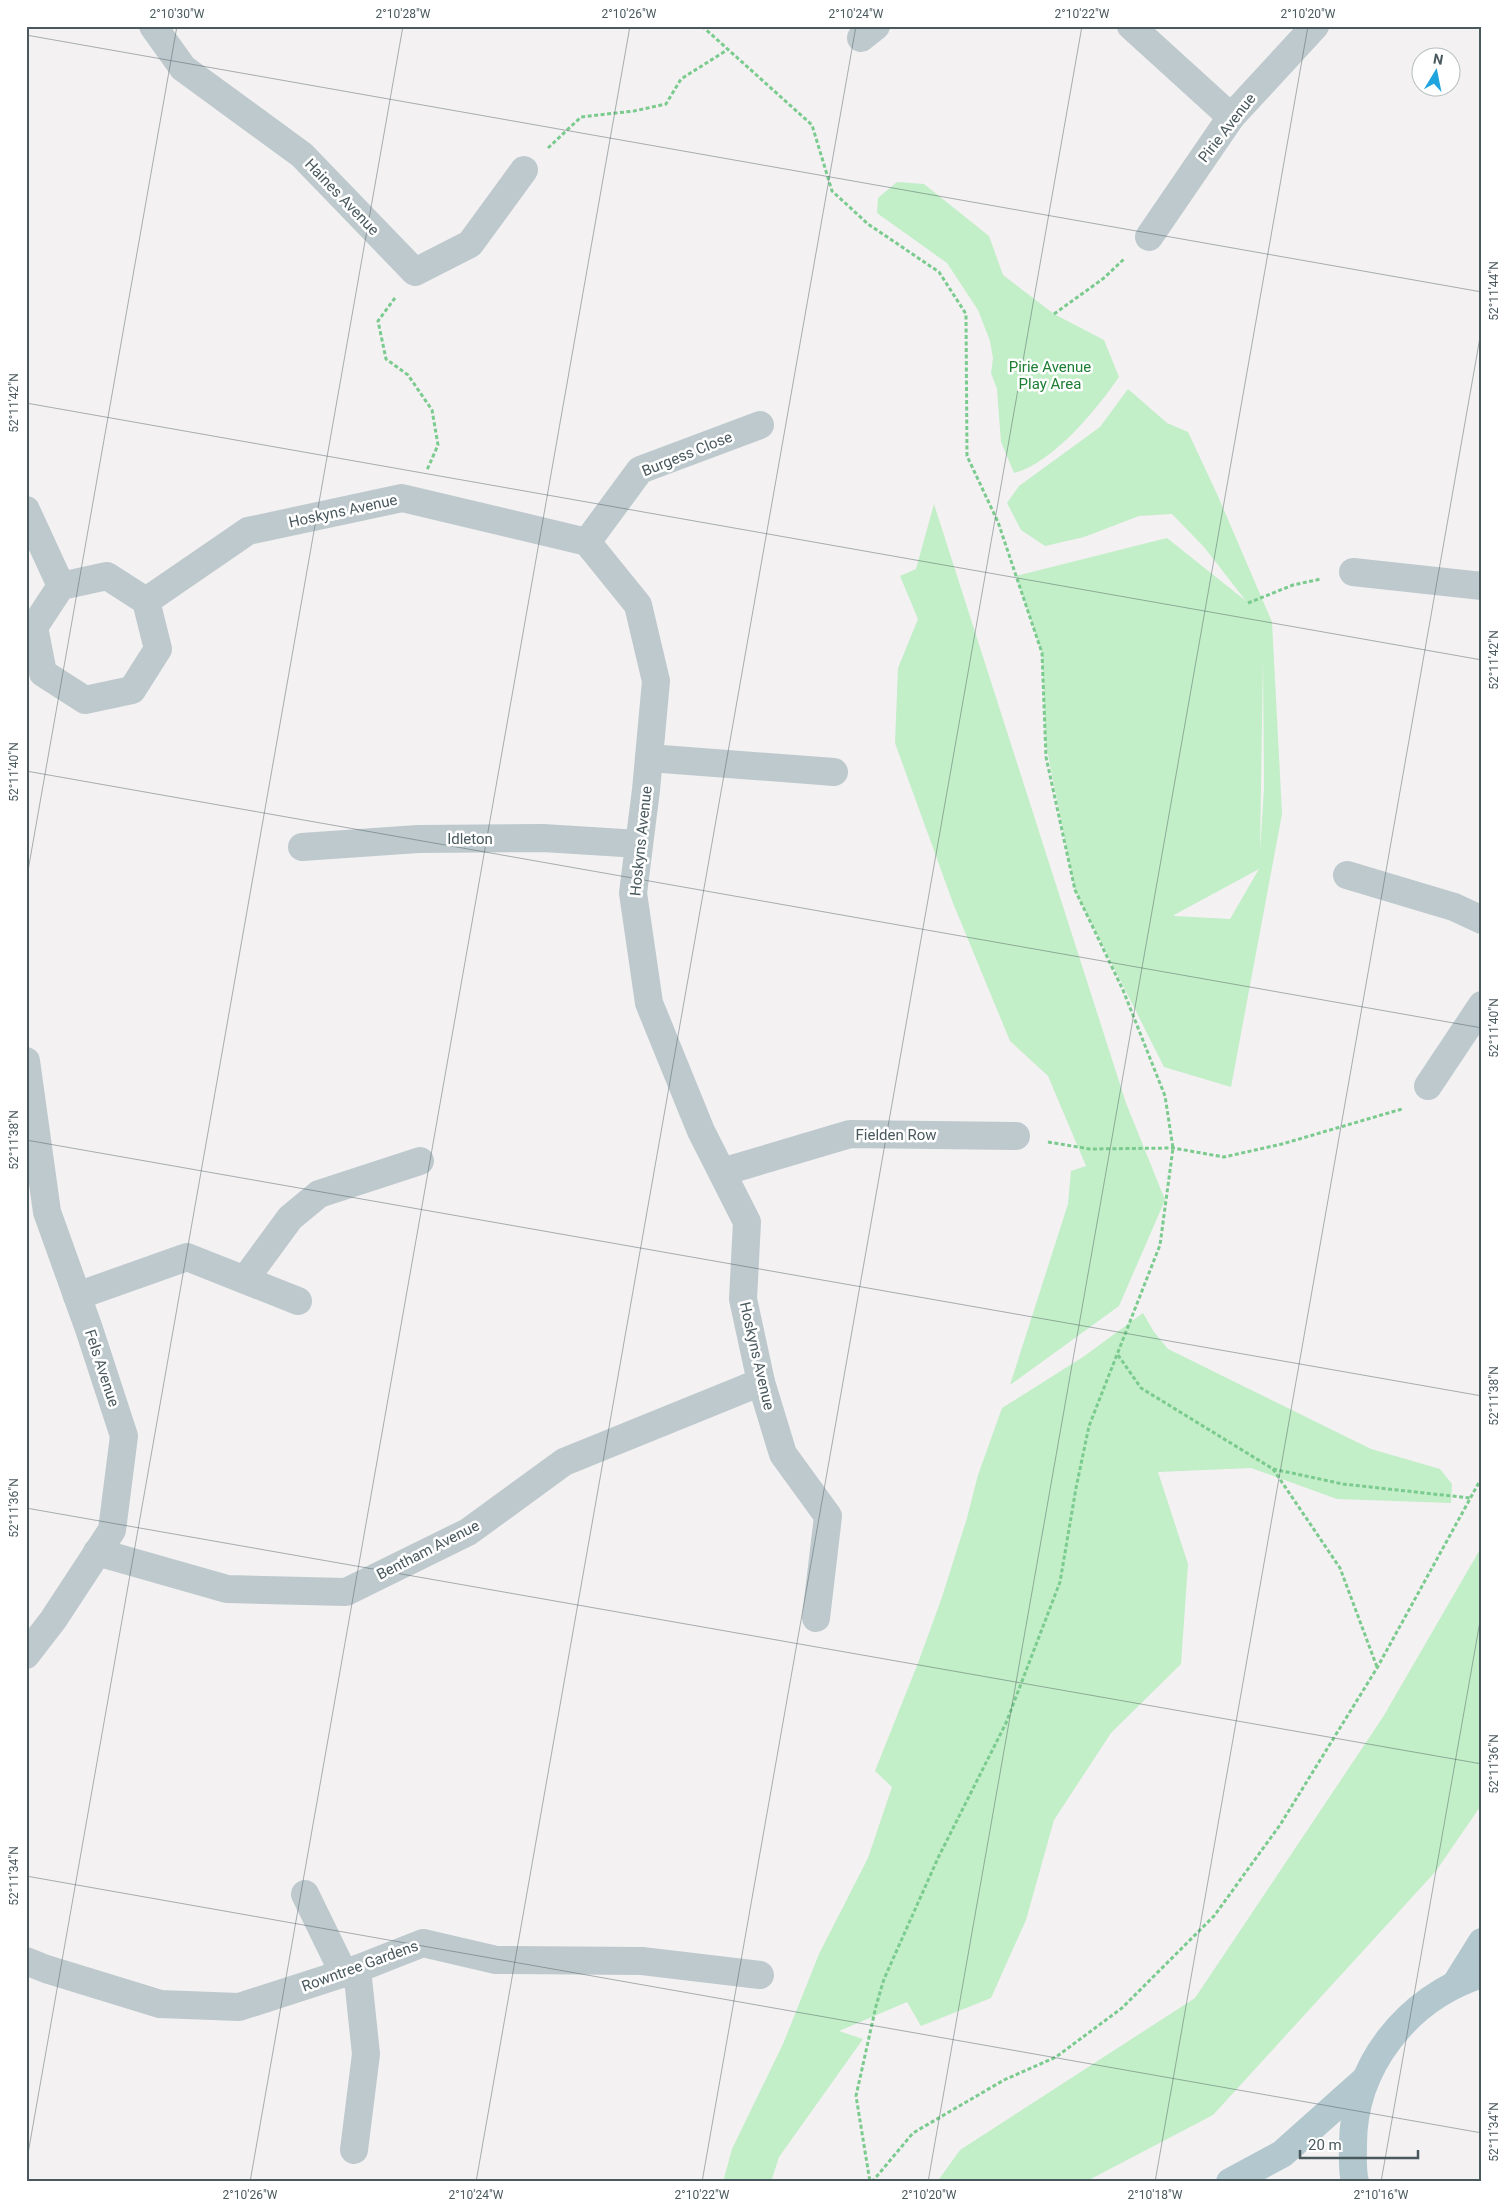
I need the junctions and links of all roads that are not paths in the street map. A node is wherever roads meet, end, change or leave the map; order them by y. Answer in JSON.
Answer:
{"nodes":[{"id":1,"x":153,"y":26,"type":"edge"},
{"id":2,"x":1131,"y":26,"type":"edge"},
{"id":3,"x":1315,"y":26,"type":"edge"},
{"id":4,"x":1231,"y":117,"type":"junction"},
{"id":5,"x":524,"y":170,"type":"road end"},
{"id":6,"x":1149,"y":237,"type":"road end"},
{"id":7,"x":760,"y":425,"type":"dead end"},
{"id":8,"x":26,"y":510,"type":"edge"},
{"id":9,"x":587,"y":542,"type":"junction"},
{"id":10,"x":1353,"y":572,"type":"road end"},
{"id":11,"x":61,"y":586,"type":"junction"},
{"id":12,"x":1482,"y":586,"type":"edge"},
{"id":13,"x":146,"y":601,"type":"junction"},
{"id":14,"x":34,"y":681,"type":"edge"},
{"id":15,"x":649,"y":758,"type":"junction"},
{"id":16,"x":834,"y":772,"type":"dead end"},
{"id":17,"x":639,"y":844,"type":"junction"},
{"id":18,"x":302,"y":848,"type":"dead end"},
{"id":19,"x":1347,"y":875,"type":"dead end"},
{"id":20,"x":1482,"y":920,"type":"edge"},
{"id":21,"x":1482,"y":1005,"type":"edge"},
{"id":22,"x":26,"y":1061,"type":"edge"},
{"id":23,"x":1428,"y":1086,"type":"road end"},
{"id":24,"x":1016,"y":1136,"type":"road end"},
{"id":25,"x":420,"y":1161,"type":"dead end"},
{"id":26,"x":722,"y":1172,"type":"junction"},
{"id":27,"x":246,"y":1278,"type":"junction"},
{"id":28,"x":77,"y":1296,"type":"junction"},
{"id":29,"x":298,"y":1301,"type":"dead end"},
{"id":30,"x":762,"y":1382,"type":"junction"},
{"id":31,"x":97,"y":1552,"type":"junction"},
{"id":32,"x":816,"y":1618,"type":"dead end"},
{"id":33,"x":26,"y":1655,"type":"edge"},
{"id":34,"x":305,"y":1894,"type":"dead end"},
{"id":35,"x":1482,"y":1942,"type":"edge"},
{"id":36,"x":26,"y":1961,"type":"edge"},
{"id":37,"x":351,"y":1972,"type":"junction"},
{"id":38,"x":760,"y":1976,"type":"dead end"},
{"id":39,"x":1470,"y":1978,"type":"edge"},
{"id":40,"x":1365,"y":2080,"type":"junction"},
{"id":41,"x":354,"y":2150,"type":"dead end"},
{"id":42,"x":1230,"y":2182,"type":"edge"},
{"id":43,"x":1355,"y":2182,"type":"edge"}],
"edges":[{"from":1,"to":5,"type":"street","name":"Haines Avenue"},
{"from":2,"to":4,"type":"street"},
{"from":3,"to":4,"type":"street","name":"Pirie Avenue"},
{"from":4,"to":6,"type":"street","name":"Pirie Avenue"},
{"from":7,"to":9,"type":"street","name":"Burgess Close"},
{"from":8,"to":11,"type":"street"},
{"from":9,"to":13,"type":"street","name":"Hoskyns Avenue"},
{"from":9,"to":15,"type":"street","name":"Hoskyns Avenue"},
{"from":10,"to":12,"type":"street"},
{"from":11,"to":13,"type":"street"},
{"from":11,"to":14,"type":"street"},
{"from":13,"to":14,"type":"street"},
{"from":15,"to":16,"type":"street"},
{"from":15,"to":17,"type":"street","name":"Hoskyns Avenue"},
{"from":17,"to":18,"type":"street","name":"Idleton"},
{"from":17,"to":26,"type":"street","name":"Hoskyns Avenue"},
{"from":19,"to":20,"type":"street"},
{"from":21,"to":23,"type":"street"},
{"from":22,"to":28,"type":"street","name":"Fels Avenue"},
{"from":24,"to":26,"type":"street","name":"Fielden Row"},
{"from":25,"to":27,"type":"street"},
{"from":26,"to":30,"type":"street","name":"Hoskyns Avenue"},
{"from":27,"to":28,"type":"street"},
{"from":27,"to":29,"type":"street"},
{"from":28,"to":31,"type":"street","name":"Fels Avenue"},
{"from":30,"to":31,"type":"street","name":"Bentham Avenue"},
{"from":30,"to":32,"type":"street","name":"Hoskyns Avenue"},
{"from":31,"to":33,"type":"street","name":"Fels Avenue"},
{"from":34,"to":37,"type":"street"},
{"from":35,"to":39,"type":"main road"},
{"from":36,"to":37,"type":"street","name":"Rowntree Gardens"},
{"from":37,"to":38,"type":"street","name":"Rowntree Gardens"},
{"from":37,"to":41,"type":"street"},
{"from":39,"to":40,"type":"main road"},
{"from":40,"to":42,"type":"main road"},
{"from":40,"to":43,"type":"main road"}]}
